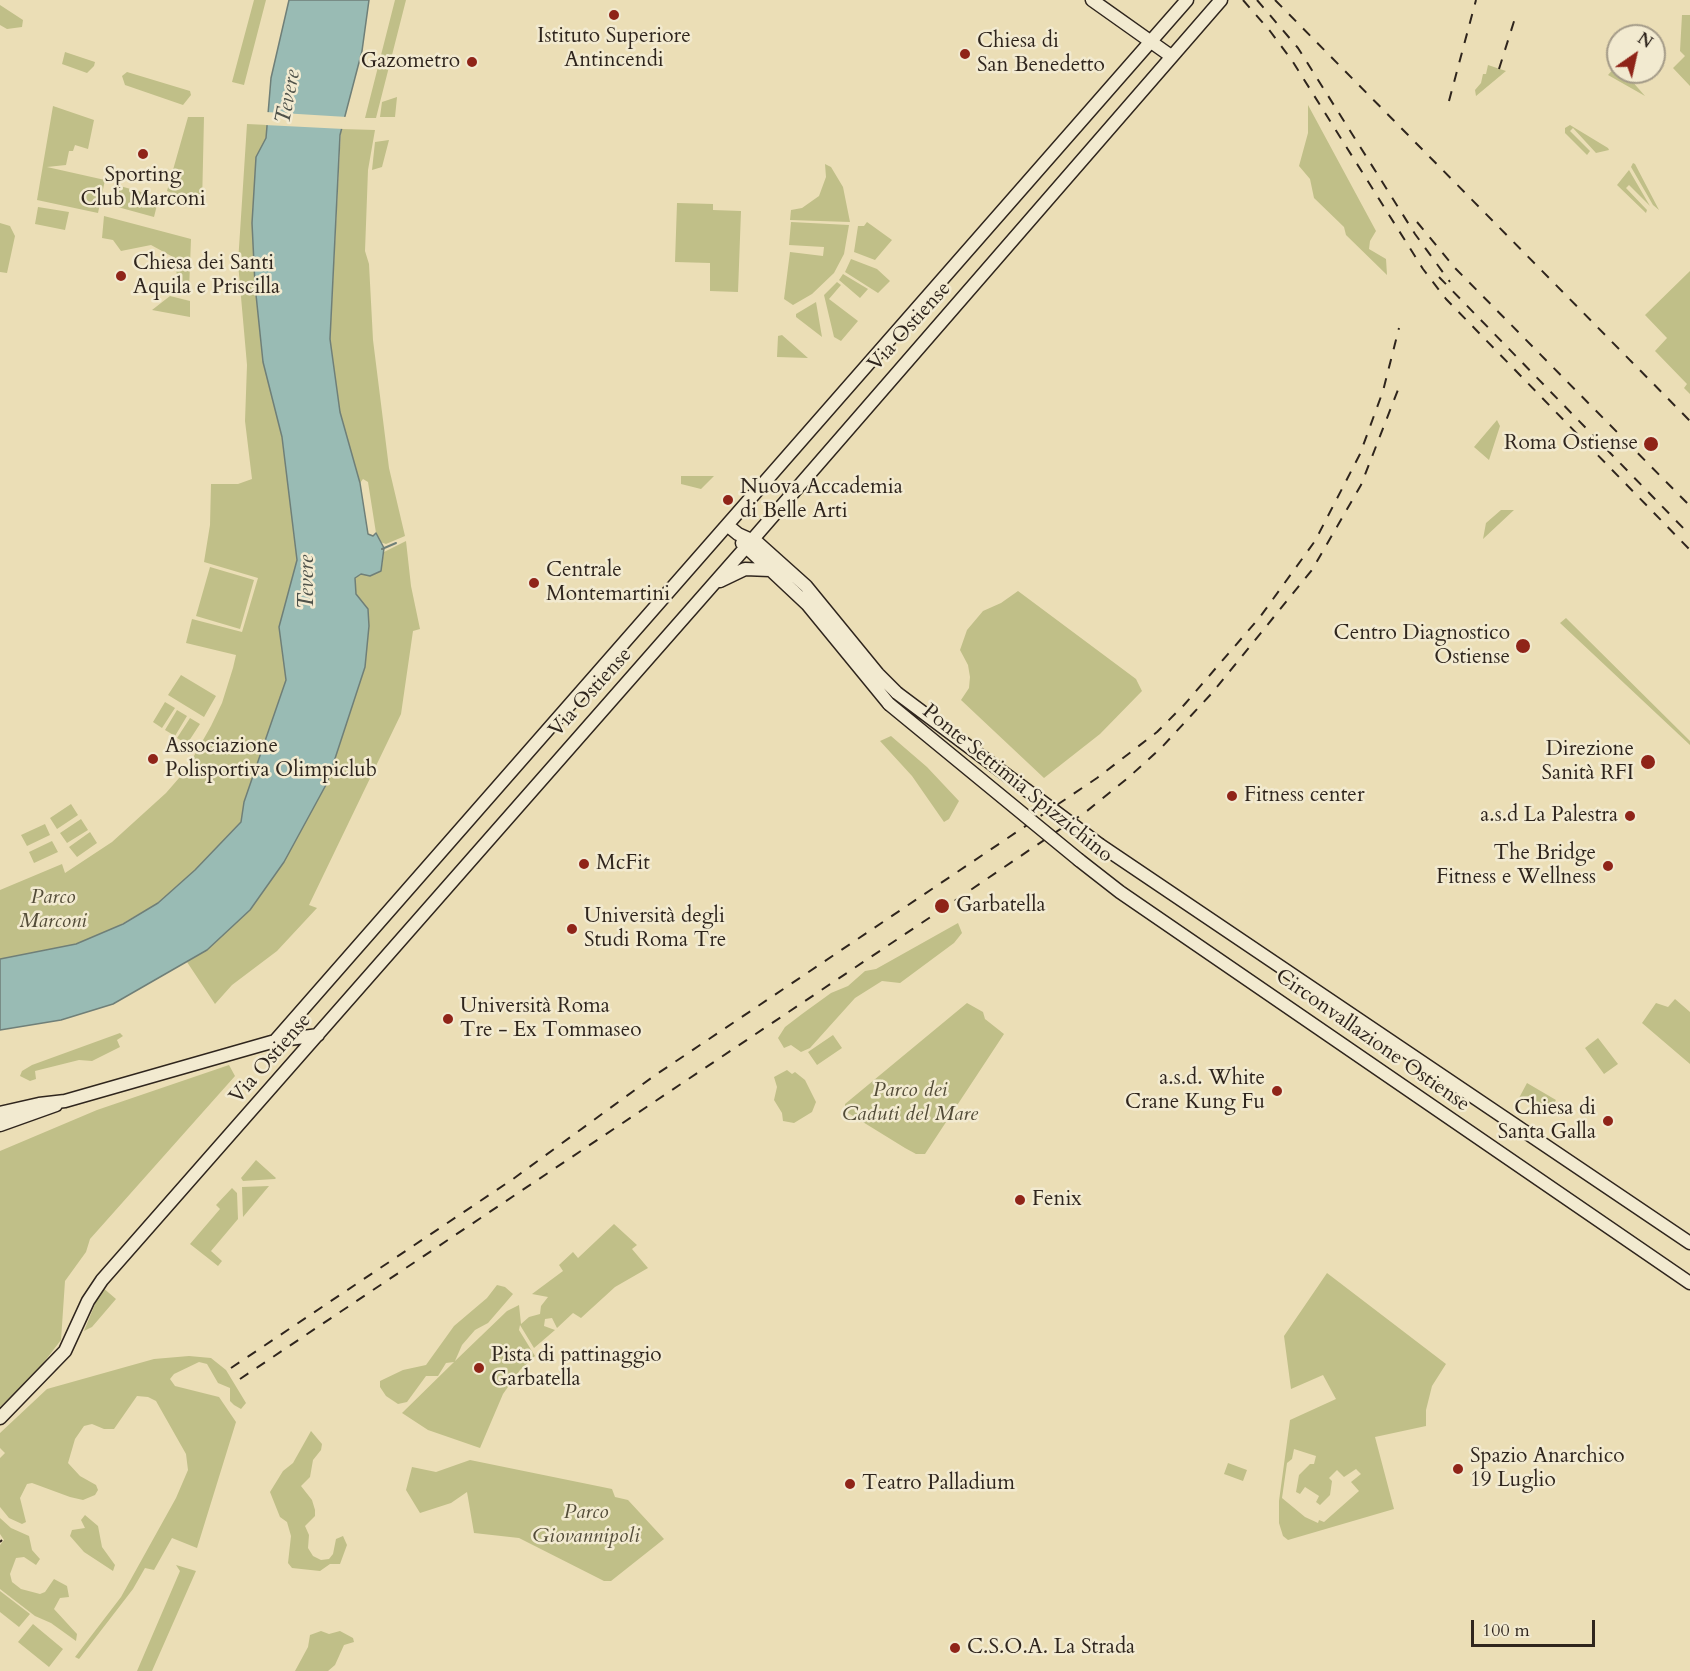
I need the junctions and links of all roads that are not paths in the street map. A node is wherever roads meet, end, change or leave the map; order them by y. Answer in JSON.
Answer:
{"nodes":[{"id":1,"x":1092,"y":0,"type":"edge"},
{"id":2,"x":1187,"y":0,"type":"edge"},
{"id":3,"x":1221,"y":0,"type":"edge"},
{"id":4,"x":1162,"y":48,"type":"junction"},
{"id":5,"x":727,"y":525,"type":"junction"},
{"id":6,"x":749,"y":544,"type":"junction"},
{"id":7,"x":770,"y":570,"type":"junction"},
{"id":8,"x":712,"y":585,"type":"junction"},
{"id":9,"x":1123,"y":862,"type":"joint"},
{"id":10,"x":1120,"y":892,"type":"joint"},
{"id":11,"x":318,"y":1035,"type":"junction"},
{"id":12,"x":276,"y":1041,"type":"junction"},
{"id":13,"x":65,"y":1101,"type":"junction"},
{"id":14,"x":0,"y":1113,"type":"edge"},
{"id":15,"x":0,"y":1125,"type":"edge"},
{"id":16,"x":1690,"y":1243,"type":"edge"},
{"id":17,"x":1690,"y":1282,"type":"edge"},
{"id":18,"x":0,"y":1418,"type":"edge"}],
"edges":[{"from":1,"to":4,"type":"main road"},
{"from":2,"to":4,"type":"main road","name":"Via Ostiense"},
{"from":3,"to":4,"type":"main road","name":"Via Ostiense"},
{"from":4,"to":5,"type":"main road","name":"Via Ostiense"},
{"from":4,"to":6,"type":"main road","name":"Via Ostiense"},
{"from":5,"to":6,"type":"main road"},
{"from":5,"to":12,"type":"main road","name":"Via Ostiense"},
{"from":6,"to":7,"type":"main road"},
{"from":6,"to":8,"type":"main road","name":"Via Ostiense"},
{"from":6,"to":9,"type":"main road","name":"Ponte Settimia Spizzichino","bridge":true},
{"from":7,"to":8,"type":"main road"},
{"from":7,"to":10,"type":"main road","name":"Ponte Settimia Spizzichino","bridge":true},
{"from":8,"to":11,"type":"main road","name":"Via Ostiense"},
{"from":9,"to":16,"type":"main road","name":"Circonvallazione Ostiense"},
{"from":10,"to":17,"type":"main road","name":"Circonvallazione Ostiense"},
{"from":11,"to":12,"type":"main road"},
{"from":11,"to":18,"type":"main road","name":"Via Ostiense"},
{"from":12,"to":13,"type":"main road"},
{"from":13,"to":14,"type":"main road"},
{"from":13,"to":15,"type":"main road"}]}
